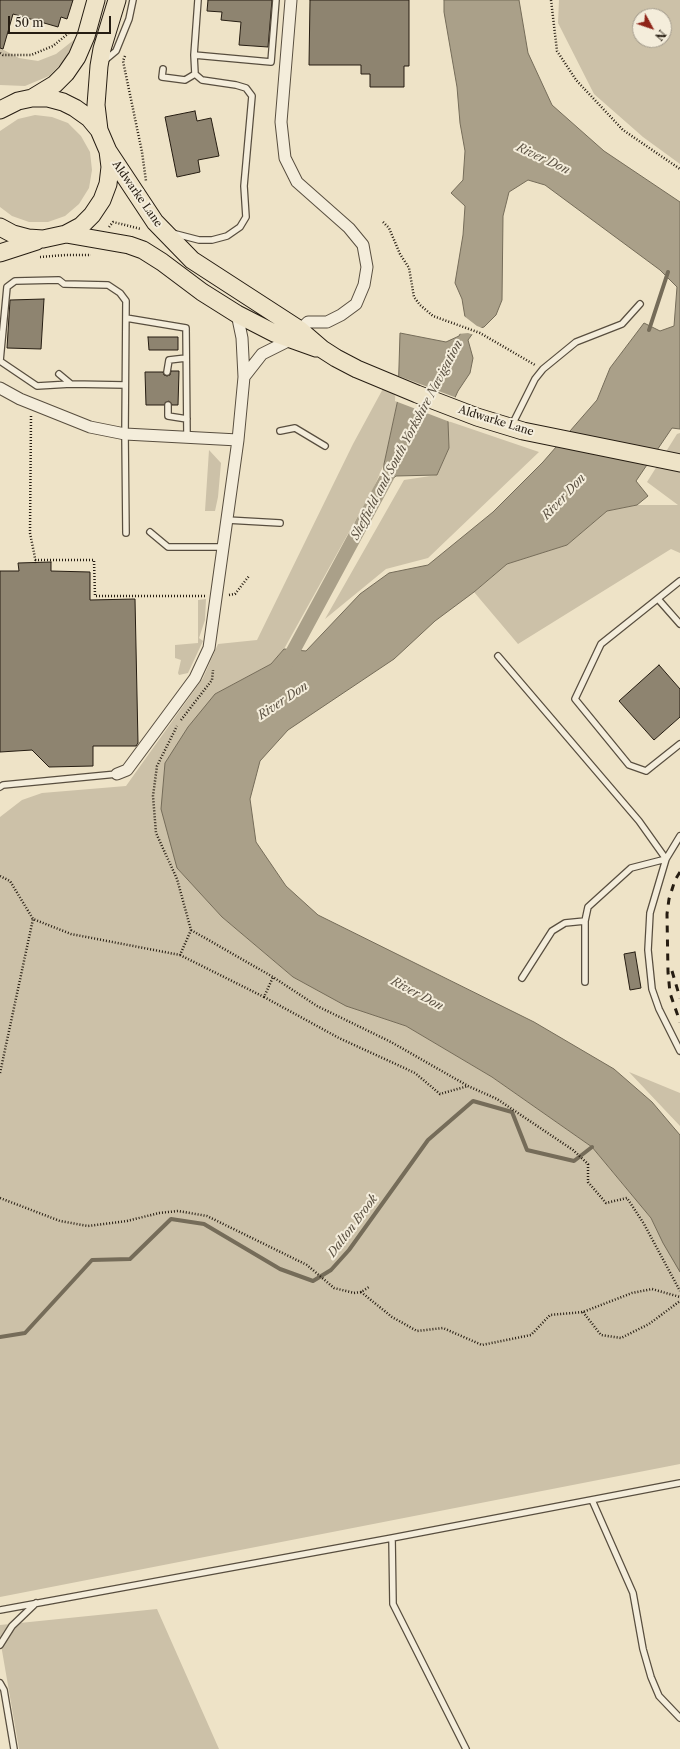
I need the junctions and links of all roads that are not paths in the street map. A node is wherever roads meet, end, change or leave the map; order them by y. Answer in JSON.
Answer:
{"nodes":[{"id":1,"x":96,"y":0,"type":"edge"},
{"id":2,"x":117,"y":0,"type":"edge"},
{"id":3,"x":133,"y":0,"type":"edge"},
{"id":4,"x":198,"y":0,"type":"edge"},
{"id":5,"x":276,"y":0,"type":"edge"},
{"id":6,"x":291,"y":0,"type":"edge"},
{"id":7,"x":194,"y":55,"type":"junction"},
{"id":8,"x":99,"y":66,"type":"junction"},
{"id":9,"x":163,"y":69,"type":"dead end"},
{"id":10,"x":195,"y":74,"type":"junction"},
{"id":11,"x":0,"y":95,"type":"edge"},
{"id":12,"x":25,"y":100,"type":"junction"},
{"id":13,"x":0,"y":110,"type":"edge"},
{"id":14,"x":99,"y":130,"type":"junction"},
{"id":15,"x":108,"y":151,"type":"junction"},
{"id":16,"x":0,"y":227,"type":"edge"},
{"id":17,"x":163,"y":230,"type":"junction"},
{"id":18,"x":66,"y":234,"type":"junction"},
{"id":19,"x":43,"y":239,"type":"junction"},
{"id":20,"x":0,"y":253,"type":"edge"},
{"id":21,"x":640,"y":304,"type":"dead end"},
{"id":22,"x":237,"y":314,"type":"junction"},
{"id":23,"x":126,"y":318,"type":"junction"},
{"id":24,"x":295,"y":335,"type":"junction"},
{"id":25,"x":186,"y":358,"type":"junction"},
{"id":26,"x":167,"y":372,"type":"dead end"},
{"id":27,"x":59,"y":374,"type":"dead end"},
{"id":28,"x":244,"y":377,"type":"junction"},
{"id":29,"x":71,"y":384,"type":"junction"},
{"id":30,"x":125,"y":385,"type":"junction"},
{"id":31,"x":0,"y":388,"type":"edge"},
{"id":32,"x":168,"y":405,"type":"dead end"},
{"id":33,"x":187,"y":419,"type":"junction"},
{"id":34,"x":517,"y":428,"type":"junction"},
{"id":35,"x":280,"y":432,"type":"dead end"},
{"id":36,"x":124,"y":434,"type":"junction"},
{"id":37,"x":187,"y":437,"type":"junction"},
{"id":38,"x":238,"y":440,"type":"junction"},
{"id":39,"x":325,"y":446,"type":"dead end"},
{"id":40,"x":680,"y":463,"type":"edge"},
{"id":41,"x":227,"y":520,"type":"junction"},
{"id":42,"x":280,"y":523,"type":"dead end"},
{"id":43,"x":150,"y":532,"type":"dead end"},
{"id":44,"x":126,"y":533,"type":"dead end"},
{"id":45,"x":224,"y":547,"type":"junction"},
{"id":46,"x":680,"y":581,"type":"edge"},
{"id":47,"x":658,"y":598,"type":"junction"},
{"id":48,"x":680,"y":624,"type":"edge"},
{"id":49,"x":498,"y":656,"type":"dead end"},
{"id":50,"x":680,"y":744,"type":"edge"},
{"id":51,"x":118,"y":774,"type":"joint"},
{"id":52,"x":0,"y":787,"type":"edge"},
{"id":53,"x":680,"y":836,"type":"edge"},
{"id":54,"x":666,"y":859,"type":"junction"},
{"id":55,"x":585,"y":921,"type":"junction"},
{"id":56,"x":522,"y":978,"type":"dead end"},
{"id":57,"x":585,"y":982,"type":"dead end"},
{"id":58,"x":680,"y":1051,"type":"edge"},
{"id":59,"x":680,"y":1483,"type":"edge"},
{"id":60,"x":592,"y":1500,"type":"junction"},
{"id":61,"x":392,"y":1538,"type":"junction"},
{"id":62,"x":36,"y":1603,"type":"junction"},
{"id":63,"x":0,"y":1610,"type":"edge"},
{"id":64,"x":0,"y":1645,"type":"edge"},
{"id":65,"x":0,"y":1683,"type":"edge"},
{"id":66,"x":680,"y":1718,"type":"edge"},
{"id":67,"x":14,"y":1749,"type":"edge"},
{"id":68,"x":466,"y":1749,"type":"edge"}],
"edges":[{"from":1,"to":12,"type":"main road"},
{"from":2,"to":8,"type":"main road"},
{"from":3,"to":8,"type":"lane"},
{"from":4,"to":7,"type":"lane"},
{"from":5,"to":7,"type":"lane"},
{"from":6,"to":24,"type":"street"},
{"from":7,"to":10,"type":"lane"},
{"from":8,"to":14,"type":"main road"},
{"from":9,"to":10,"type":"lane"},
{"from":10,"to":17,"type":"lane"},
{"from":11,"to":12,"type":"main road"},
{"from":12,"to":13,"type":"main road"},
{"from":12,"to":14,"type":"main road"},
{"from":14,"to":15,"type":"main road"},
{"from":15,"to":17,"type":"main road","name":"Aldwarke Lane"},
{"from":15,"to":18,"type":"main road"},
{"from":16,"to":19,"type":"main road"},
{"from":17,"to":24,"type":"main road","name":"Aldwarke Lane"},
{"from":18,"to":19,"type":"main road"},
{"from":18,"to":22,"type":"main road","name":"Aldwarke Lane"},
{"from":19,"to":20,"type":"main road"},
{"from":21,"to":34,"type":"lane"},
{"from":22,"to":24,"type":"main road","name":"Aldwarke Lane"},
{"from":22,"to":28,"type":"street"},
{"from":23,"to":25,"type":"lane"},
{"from":23,"to":29,"type":"lane"},
{"from":23,"to":30,"type":"lane"},
{"from":24,"to":28,"type":"street"},
{"from":24,"to":34,"type":"main road","name":"Aldwarke Lane"},
{"from":25,"to":26,"type":"lane"},
{"from":25,"to":33,"type":"lane"},
{"from":27,"to":29,"type":"lane"},
{"from":28,"to":38,"type":"street"},
{"from":29,"to":30,"type":"lane"},
{"from":30,"to":36,"type":"lane"},
{"from":31,"to":36,"type":"street"},
{"from":32,"to":33,"type":"lane"},
{"from":33,"to":37,"type":"lane"},
{"from":34,"to":40,"type":"main road","name":"Aldwarke Lane"},
{"from":35,"to":39,"type":"lane"},
{"from":36,"to":37,"type":"street"},
{"from":36,"to":44,"type":"lane"},
{"from":37,"to":38,"type":"street"},
{"from":38,"to":41,"type":"street"},
{"from":41,"to":42,"type":"lane"},
{"from":41,"to":45,"type":"street"},
{"from":43,"to":45,"type":"lane"},
{"from":45,"to":51,"type":"street"},
{"from":46,"to":47,"type":"lane"},
{"from":47,"to":48,"type":"lane"},
{"from":47,"to":50,"type":"lane"},
{"from":49,"to":54,"type":"lane"},
{"from":51,"to":52,"type":"lane"},
{"from":53,"to":54,"type":"lane"},
{"from":54,"to":55,"type":"lane"},
{"from":54,"to":58,"type":"lane"},
{"from":55,"to":56,"type":"lane"},
{"from":55,"to":57,"type":"lane"},
{"from":59,"to":60,"type":"lane"},
{"from":60,"to":61,"type":"lane"},
{"from":60,"to":66,"type":"lane"},
{"from":61,"to":62,"type":"lane"},
{"from":61,"to":68,"type":"lane"},
{"from":62,"to":63,"type":"lane"},
{"from":62,"to":64,"type":"lane"},
{"from":65,"to":67,"type":"lane"}]}
